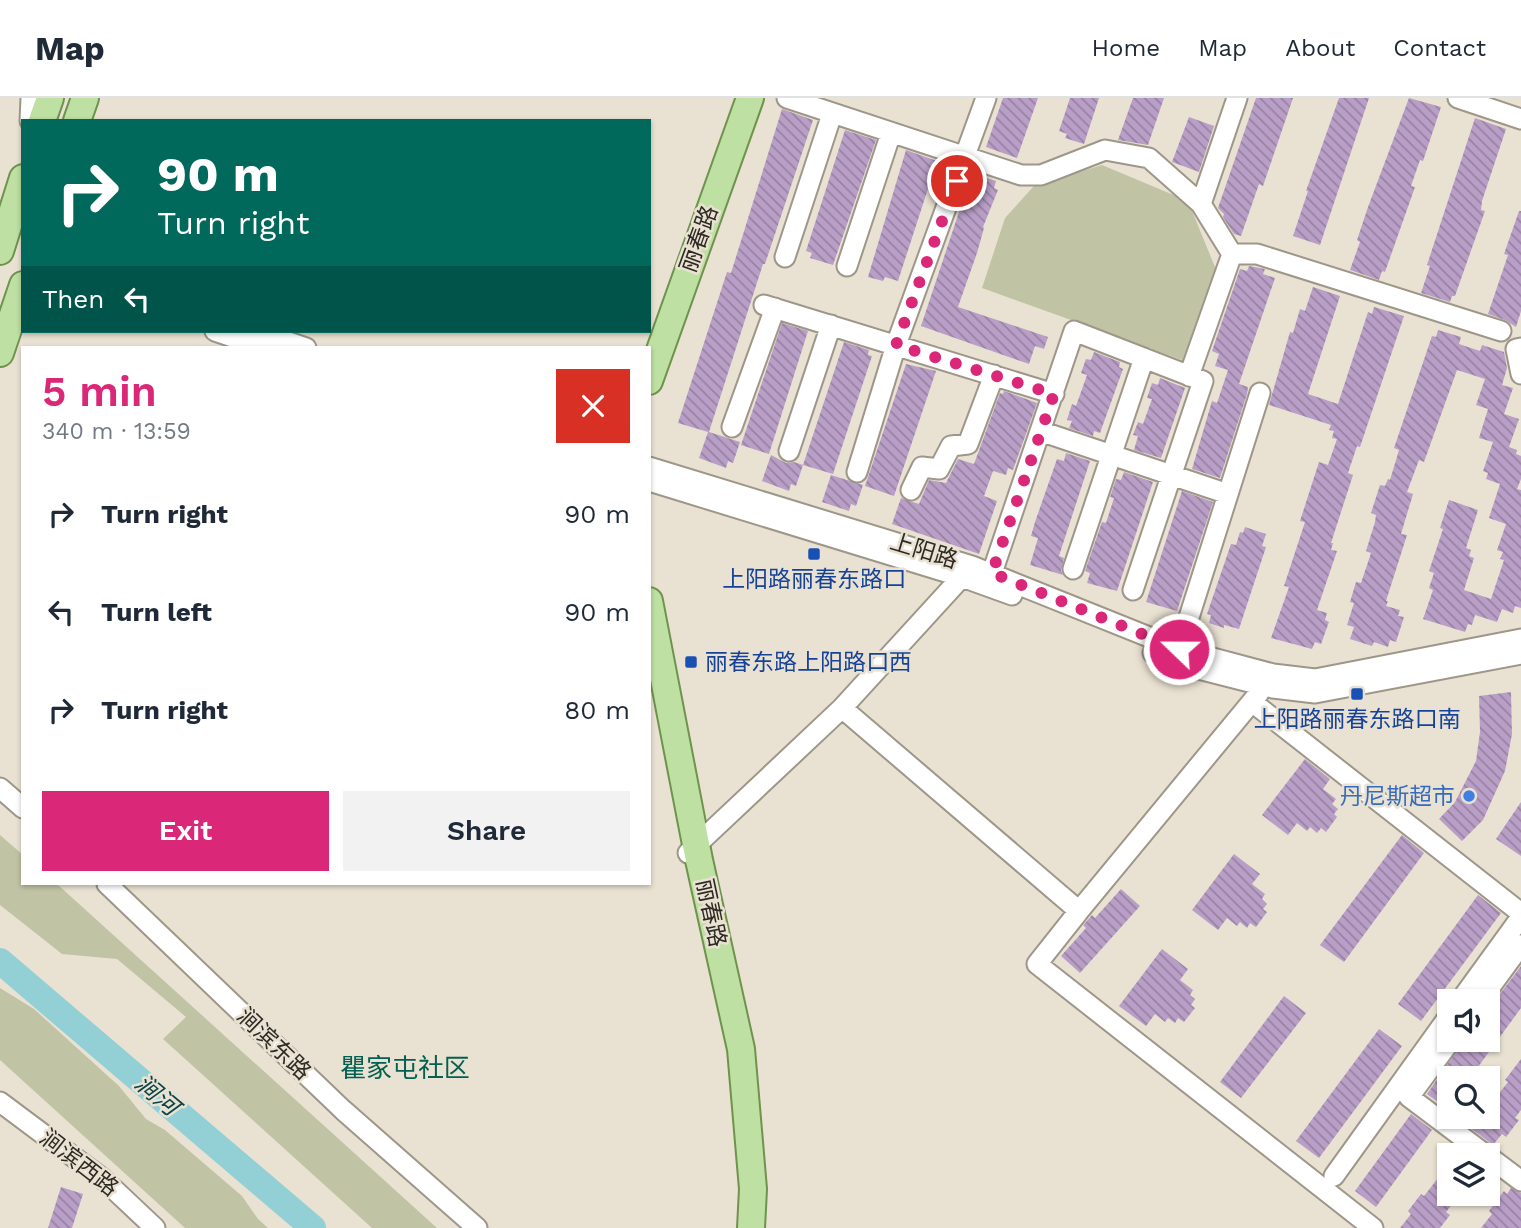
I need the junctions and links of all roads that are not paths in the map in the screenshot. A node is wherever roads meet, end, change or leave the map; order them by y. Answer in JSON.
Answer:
{"nodes":[{"id":1,"x":32,"y":98,"type":"edge"},
{"id":2,"x":43,"y":98,"type":"edge"},
{"id":3,"x":50,"y":98,"type":"edge"},
{"id":4,"x":85,"y":98,"type":"edge"},
{"id":5,"x":96,"y":98,"type":"edge"},
{"id":6,"x":734,"y":98,"type":"edge"},
{"id":7,"x":750,"y":98,"type":"edge"},
{"id":8,"x":787,"y":98,"type":"edge"},
{"id":9,"x":986,"y":98,"type":"edge"},
{"id":10,"x":1237,"y":98,"type":"edge"},
{"id":11,"x":1458,"y":98,"type":"edge"},
{"id":12,"x":832,"y":114,"type":"junction"},
{"id":13,"x":30,"y":119,"type":"edge"},
{"id":14,"x":40,"y":119,"type":"edge"},
{"id":15,"x":41,"y":119,"type":"edge"},
{"id":16,"x":78,"y":119,"type":"edge"},
{"id":17,"x":86,"y":119,"type":"edge"},
{"id":18,"x":1521,"y":119,"type":"edge"},
{"id":19,"x":891,"y":133,"type":"junction"},
{"id":20,"x":965,"y":157,"type":"junction"},
{"id":21,"x":21,"y":184,"type":"edge"},
{"id":22,"x":1201,"y":204,"type":"junction"},
{"id":23,"x":0,"y":251,"type":"edge"},
{"id":24,"x":1232,"y":254,"type":"junction"},
{"id":25,"x":785,"y":257,"type":"dead end"},
{"id":26,"x":847,"y":266,"type":"dead end"},
{"id":27,"x":21,"y":291,"type":"edge"},
{"id":28,"x":831,"y":325,"type":"junction"},
{"id":29,"x":651,"y":331,"type":"edge"},
{"id":30,"x":1501,"y":331,"type":"dead end"},
{"id":31,"x":221,"y":333,"type":"edge"},
{"id":32,"x":262,"y":333,"type":"edge"},
{"id":33,"x":896,"y":345,"type":"junction"},
{"id":34,"x":259,"y":346,"type":"edge"},
{"id":35,"x":300,"y":346,"type":"edge"},
{"id":36,"x":1521,"y":348,"type":"edge"},
{"id":37,"x":0,"y":353,"type":"edge"},
{"id":38,"x":1143,"y":358,"type":"junction"},
{"id":39,"x":1521,"y":374,"type":"edge"},
{"id":40,"x":651,"y":375,"type":"edge"},
{"id":41,"x":994,"y":375,"type":"junction"},
{"id":42,"x":1189,"y":376,"type":"junction"},
{"id":43,"x":1260,"y":393,"type":"dead end"},
{"id":44,"x":1054,"y":394,"type":"junction"},
{"id":45,"x":732,"y":427,"type":"dead end"},
{"id":46,"x":1040,"y":431,"type":"junction"},
{"id":47,"x":789,"y":451,"type":"dead end"},
{"id":48,"x":1111,"y":455,"type":"junction"},
{"id":49,"x":651,"y":468,"type":"edge"},
{"id":50,"x":857,"y":472,"type":"dead end"},
{"id":51,"x":1171,"y":475,"type":"junction"},
{"id":52,"x":651,"y":482,"type":"edge"},
{"id":53,"x":911,"y":490,"type":"dead end"},
{"id":54,"x":1228,"y":494,"type":"junction"},
{"id":55,"x":1073,"y":569,"type":"dead end"},
{"id":56,"x":967,"y":572,"type":"junction"},
{"id":57,"x":992,"y":573,"type":"junction"},
{"id":58,"x":1133,"y":590,"type":"dead end"},
{"id":59,"x":651,"y":613,"type":"edge"},
{"id":60,"x":1521,"y":639,"type":"edge"},
{"id":61,"x":1179,"y":649,"type":"junction"},
{"id":62,"x":1521,"y":654,"type":"edge"},
{"id":63,"x":651,"y":680,"type":"edge"},
{"id":64,"x":1269,"y":680,"type":"junction"},
{"id":65,"x":1252,"y":702,"type":"junction"},
{"id":66,"x":842,"y":708,"type":"junction"},
{"id":67,"x":0,"y":788,"type":"edge"},
{"id":68,"x":21,"y":806,"type":"edge"},
{"id":69,"x":691,"y":850,"type":"junction"},
{"id":70,"x":108,"y":885,"type":"edge"},
{"id":71,"x":1079,"y":911,"type":"junction"},
{"id":72,"x":1521,"y":915,"type":"edge"},
{"id":73,"x":1521,"y":945,"type":"edge"},
{"id":74,"x":1469,"y":989,"type":"edge"},
{"id":75,"x":1489,"y":989,"type":"edge"},
{"id":76,"x":1437,"y":1033,"type":"edge"},
{"id":77,"x":1442,"y":1052,"type":"edge"},
{"id":78,"x":0,"y":1102,"type":"edge"},
{"id":79,"x":1471,"y":1143,"type":"edge"},
{"id":80,"x":1500,"y":1165,"type":"edge"},
{"id":81,"x":1334,"y":1176,"type":"dead end"},
{"id":82,"x":1521,"y":1181,"type":"edge"},
{"id":83,"x":155,"y":1228,"type":"edge"},
{"id":84,"x":477,"y":1228,"type":"edge"},
{"id":85,"x":737,"y":1228,"type":"edge"},
{"id":86,"x":751,"y":1228,"type":"edge"},
{"id":87,"x":1373,"y":1228,"type":"edge"}],
"edges":[{"from":1,"to":13,"type":"street"},
{"from":2,"to":14,"type":"main road"},
{"from":3,"to":15,"type":"main road"},
{"from":4,"to":16,"type":"main road"},
{"from":5,"to":17,"type":"street"},
{"from":6,"to":29,"type":"main road","name":"丽春路"},
{"from":7,"to":40,"type":"main road","name":"丽春路"},
{"from":8,"to":12,"type":"street"},
{"from":9,"to":20,"type":"street"},
{"from":10,"to":22,"type":"street"},
{"from":11,"to":18,"type":"street"},
{"from":12,"to":19,"type":"street"},
{"from":12,"to":25,"type":"street"},
{"from":19,"to":20,"type":"street"},
{"from":19,"to":26,"type":"street"},
{"from":20,"to":22,"type":"street"},
{"from":20,"to":33,"type":"street"},
{"from":21,"to":23,"type":"main road"},
{"from":22,"to":24,"type":"street"},
{"from":24,"to":30,"type":"street"},
{"from":24,"to":42,"type":"street"},
{"from":27,"to":37,"type":"main road"},
{"from":28,"to":33,"type":"street"},
{"from":28,"to":45,"type":"street"},
{"from":28,"to":47,"type":"street"},
{"from":31,"to":34,"type":"street"},
{"from":32,"to":35,"type":"street"},
{"from":33,"to":41,"type":"street"},
{"from":33,"to":50,"type":"street"},
{"from":36,"to":39,"type":"street"},
{"from":38,"to":42,"type":"street"},
{"from":38,"to":44,"type":"street"},
{"from":38,"to":48,"type":"street"},
{"from":41,"to":44,"type":"street"},
{"from":41,"to":53,"type":"street"},
{"from":42,"to":51,"type":"street"},
{"from":43,"to":54,"type":"street"},
{"from":44,"to":46,"type":"street"},
{"from":46,"to":48,"type":"street"},
{"from":46,"to":57,"type":"street"},
{"from":48,"to":51,"type":"street"},
{"from":48,"to":55,"type":"street"},
{"from":49,"to":56,"type":"street","name":"上阳路"},
{"from":51,"to":54,"type":"street"},
{"from":51,"to":58,"type":"street"},
{"from":52,"to":56,"type":"street","name":"上阳路"},
{"from":54,"to":61,"type":"street"},
{"from":56,"to":57,"type":"street","name":"上阳路"},
{"from":56,"to":64,"type":"street","name":"上阳路"},
{"from":56,"to":66,"type":"street"},
{"from":57,"to":61,"type":"street","name":"上阳路"},
{"from":59,"to":69,"type":"main road","name":"丽春路"},
{"from":60,"to":64,"type":"street","name":"上阳路"},
{"from":61,"to":64,"type":"street","name":"上阳路"},
{"from":62,"to":64,"type":"street","name":"上阳路"},
{"from":63,"to":69,"type":"main road","name":"丽春路"},
{"from":64,"to":65,"type":"street"},
{"from":65,"to":71,"type":"street"},
{"from":65,"to":72,"type":"street"},
{"from":66,"to":69,"type":"street"},
{"from":66,"to":71,"type":"street"},
{"from":67,"to":68,"type":"street"},
{"from":69,"to":85,"type":"main road","name":"丽春路"},
{"from":69,"to":86,"type":"main road","name":"丽春路"},
{"from":70,"to":84,"type":"street","name":"涧滨东路"},
{"from":71,"to":87,"type":"street"},
{"from":72,"to":74,"type":"street"},
{"from":73,"to":75,"type":"street"},
{"from":76,"to":81,"type":"street"},
{"from":77,"to":79,"type":"street"},
{"from":78,"to":83,"type":"street","name":"涧滨西路"},
{"from":80,"to":82,"type":"street"}]}
